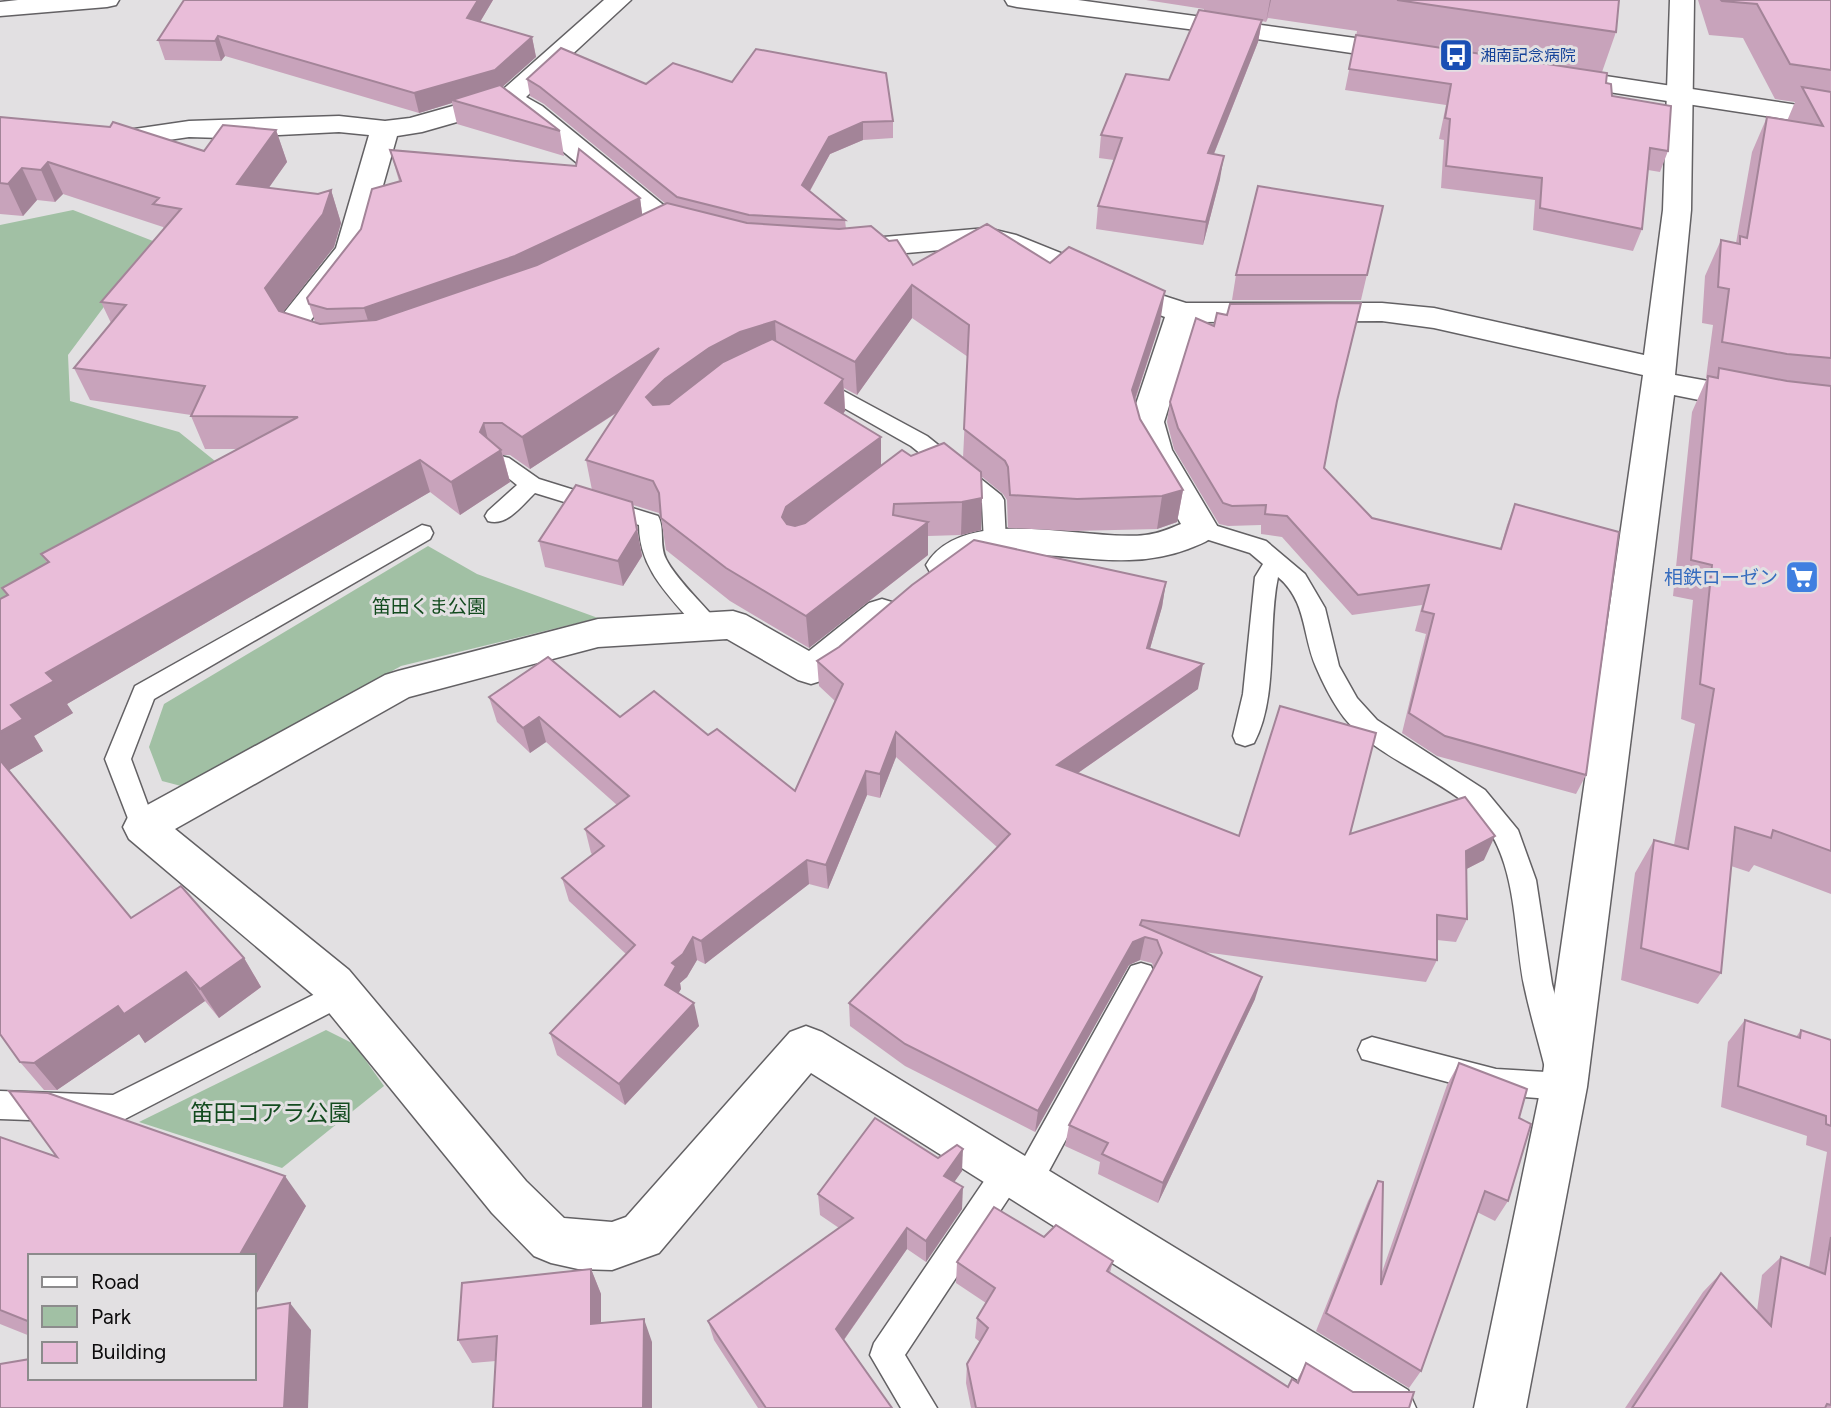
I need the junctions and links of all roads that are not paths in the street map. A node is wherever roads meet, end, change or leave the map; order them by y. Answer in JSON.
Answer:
{"nodes":[{"id":1,"x":107,"y":0,"type":"edge"},
{"id":2,"x":619,"y":0,"type":"edge"},
{"id":3,"x":1017,"y":0,"type":"edge"},
{"id":4,"x":1682,"y":0,"type":"edge"},
{"id":5,"x":0,"y":9,"type":"edge"},
{"id":6,"x":1432,"y":57,"type":"edge"},
{"id":7,"x":1528,"y":72,"type":"edge"},
{"id":8,"x":1681,"y":95,"type":"junction"},
{"id":9,"x":509,"y":98,"type":"junction"},
{"id":10,"x":1831,"y":118,"type":"edge"},
{"id":11,"x":386,"y":129,"type":"junction"},
{"id":12,"x":0,"y":134,"type":"edge"},
{"id":13,"x":727,"y":238,"type":"edge"},
{"id":14,"x":816,"y":248,"type":"edge"},
{"id":15,"x":1182,"y":313,"type":"junction"},
{"id":16,"x":360,"y":344,"type":"edge"},
{"id":17,"x":802,"y":375,"type":"edge"},
{"id":18,"x":1659,"y":375,"type":"junction"},
{"id":19,"x":1831,"y":410,"type":"edge"},
{"id":20,"x":928,"y":449,"type":"junction"},
{"id":21,"x":501,"y":463,"type":"edge"},
{"id":22,"x":906,"y":465,"type":"edge"},
{"id":23,"x":531,"y":484,"type":"junction"},
{"id":24,"x":495,"y":516,"type":"dead end"},
{"id":25,"x":1202,"y":529,"type":"junction"},
{"id":26,"x":422,"y":533,"type":"dead end"},
{"id":27,"x":995,"y":542,"type":"junction"},
{"id":28,"x":1276,"y":562,"type":"junction"},
{"id":29,"x":708,"y":626,"type":"junction"},
{"id":30,"x":1245,"y":736,"type":"dead end"},
{"id":31,"x":143,"y":827,"type":"junction"},
{"id":32,"x":1140,"y":975,"type":"dead end"},
{"id":33,"x":341,"y":993,"type":"junction"},
{"id":34,"x":1372,"y":1050,"type":"dead end"},
{"id":35,"x":1564,"y":1087,"type":"junction"},
{"id":36,"x":0,"y":1105,"type":"edge"},
{"id":37,"x":1017,"y":1178,"type":"junction"},
{"id":38,"x":920,"y":1408,"type":"edge"},
{"id":39,"x":1390,"y":1408,"type":"edge"},
{"id":40,"x":1500,"y":1408,"type":"edge"}],
"edges":[{"from":1,"to":5,"type":"street"},
{"from":2,"to":9,"type":"street"},
{"from":3,"to":6,"type":"street"},
{"from":4,"to":8,"type":"street"},
{"from":7,"to":8,"type":"street"},
{"from":8,"to":10,"type":"street"},
{"from":8,"to":18,"type":"street"},
{"from":9,"to":11,"type":"street"},
{"from":9,"to":13,"type":"street"},
{"from":11,"to":12,"type":"street"},
{"from":11,"to":16,"type":"street"},
{"from":14,"to":15,"type":"street"},
{"from":15,"to":18,"type":"street"},
{"from":15,"to":25,"type":"street"},
{"from":17,"to":20,"type":"lane"},
{"from":18,"to":19,"type":"street"},
{"from":18,"to":35,"type":"street"},
{"from":20,"to":22,"type":"lane"},
{"from":20,"to":27,"type":"lane"},
{"from":21,"to":23,"type":"lane"},
{"from":23,"to":24,"type":"lane"},
{"from":23,"to":29,"type":"lane"},
{"from":25,"to":27,"type":"street"},
{"from":25,"to":28,"type":"lane"},
{"from":26,"to":31,"type":"lane"},
{"from":27,"to":29,"type":"street"},
{"from":28,"to":30,"type":"lane"},
{"from":28,"to":35,"type":"lane"},
{"from":29,"to":31,"type":"street"},
{"from":31,"to":33,"type":"street"},
{"from":32,"to":37,"type":"lane"},
{"from":33,"to":36,"type":"lane"},
{"from":33,"to":37,"type":"street"},
{"from":34,"to":35,"type":"lane"},
{"from":35,"to":40,"type":"street"},
{"from":37,"to":38,"type":"lane"},
{"from":37,"to":39,"type":"street"}]}
